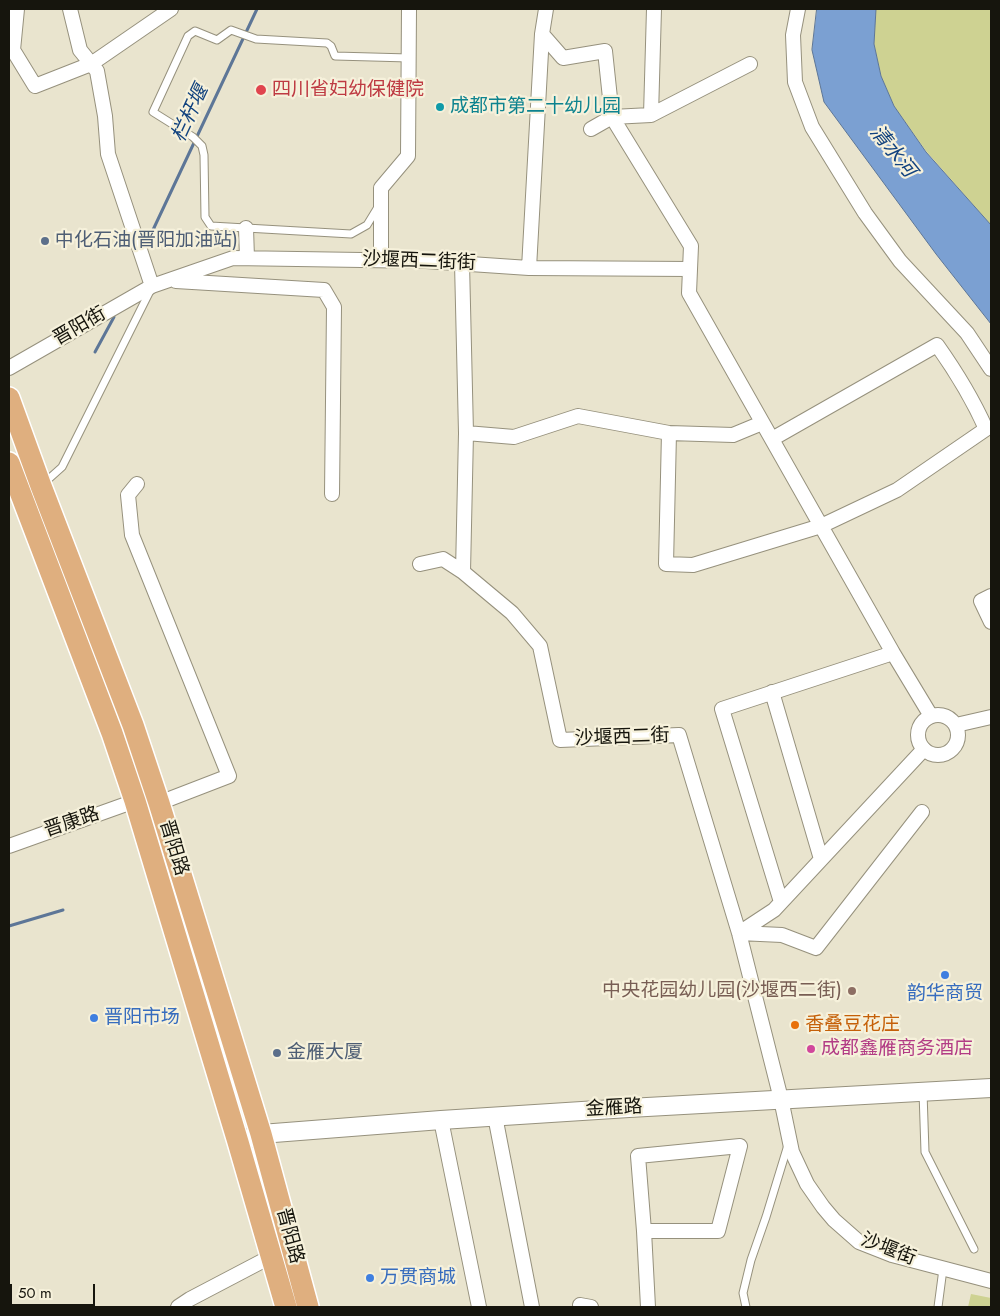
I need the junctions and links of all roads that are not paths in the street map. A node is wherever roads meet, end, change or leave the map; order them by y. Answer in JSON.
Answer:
{"nodes":[{"id":1,"x":16,"y":9,"type":"edge"},
{"id":2,"x":70,"y":9,"type":"edge"},
{"id":3,"x":171,"y":9,"type":"edge"},
{"id":4,"x":409,"y":9,"type":"edge"},
{"id":5,"x":546,"y":9,"type":"edge"},
{"id":6,"x":654,"y":9,"type":"edge"},
{"id":7,"x":798,"y":9,"type":"edge"},
{"id":8,"x":542,"y":34,"type":"junction"},
{"id":9,"x":409,"y":58,"type":"junction"},
{"id":10,"x":91,"y":64,"type":"junction"},
{"id":11,"x":750,"y":64,"type":"dead end"},
{"id":12,"x":651,"y":115,"type":"junction"},
{"id":13,"x":612,"y":117,"type":"junction"},
{"id":14,"x":591,"y":129,"type":"dead end"},
{"id":15,"x":381,"y":203,"type":"junction"},
{"id":16,"x":246,"y":228,"type":"junction"},
{"id":17,"x":247,"y":258,"type":"junction"},
{"id":18,"x":381,"y":260,"type":"junction"},
{"id":19,"x":462,"y":263,"type":"junction"},
{"id":20,"x":529,"y":268,"type":"junction"},
{"id":21,"x":690,"y":269,"type":"junction"},
{"id":22,"x":168,"y":281,"type":"junction"},
{"id":23,"x":152,"y":286,"type":"junction"},
{"id":24,"x":9,"y":368,"type":"edge"},
{"id":25,"x":991,"y":369,"type":"edge"},
{"id":26,"x":9,"y":398,"type":"edge"},
{"id":27,"x":762,"y":423,"type":"junction"},
{"id":28,"x":669,"y":432,"type":"junction"},
{"id":29,"x":466,"y":433,"type":"junction"},
{"id":30,"x":772,"y":439,"type":"junction"},
{"id":31,"x":9,"y":463,"type":"edge"},
{"id":32,"x":137,"y":484,"type":"dead end"},
{"id":33,"x":41,"y":486,"type":"junction"},
{"id":34,"x":332,"y":494,"type":"dead end"},
{"id":35,"x":821,"y":526,"type":"junction"},
{"id":36,"x":420,"y":564,"type":"dead end"},
{"id":37,"x":463,"y":572,"type":"junction"},
{"id":38,"x":991,"y":596,"type":"edge"},
{"id":39,"x":991,"y":622,"type":"edge"},
{"id":40,"x":893,"y":653,"type":"junction"},
{"id":41,"x":772,"y":692,"type":"junction"},
{"id":42,"x":931,"y":716,"type":"junction"},
{"id":43,"x":991,"y":717,"type":"edge"},
{"id":44,"x":956,"y":725,"type":"junction"},
{"id":45,"x":924,"y":749,"type":"junction"},
{"id":46,"x":134,"y":801,"type":"junction"},
{"id":47,"x":159,"y":803,"type":"junction"},
{"id":48,"x":922,"y":812,"type":"dead end"},
{"id":49,"x":9,"y":846,"type":"edge"},
{"id":50,"x":821,"y":859,"type":"junction"},
{"id":51,"x":781,"y":902,"type":"junction"},
{"id":52,"x":739,"y":933,"type":"junction"},
{"id":53,"x":991,"y":1088,"type":"edge"},
{"id":54,"x":923,"y":1091,"type":"junction"},
{"id":55,"x":781,"y":1099,"type":"junction"},
{"id":56,"x":495,"y":1116,"type":"junction"},
{"id":57,"x":441,"y":1120,"type":"junction"},
{"id":58,"x":261,"y":1134,"type":"junction"},
{"id":59,"x":790,"y":1140,"type":"junction"},
{"id":60,"x":238,"y":1142,"type":"junction"},
{"id":61,"x":644,"y":1231,"type":"junction"},
{"id":62,"x":974,"y":1250,"type":"dead end"},
{"id":63,"x":272,"y":1256,"type":"junction"},
{"id":64,"x":943,"y":1269,"type":"junction"},
{"id":65,"x":991,"y":1281,"type":"edge"},
{"id":66,"x":178,"y":1307,"type":"edge"},
{"id":67,"x":286,"y":1307,"type":"edge"},
{"id":68,"x":308,"y":1307,"type":"edge"},
{"id":69,"x":479,"y":1307,"type":"edge"},
{"id":70,"x":532,"y":1307,"type":"edge"},
{"id":71,"x":648,"y":1307,"type":"edge"},
{"id":72,"x":746,"y":1307,"type":"edge"},
{"id":73,"x":938,"y":1307,"type":"edge"}],
"edges":[{"from":1,"to":10,"type":"street"},
{"from":2,"to":10,"type":"street"},
{"from":3,"to":10,"type":"street"},
{"from":4,"to":9,"type":"street"},
{"from":5,"to":8,"type":"street"},
{"from":6,"to":12,"type":"street"},
{"from":7,"to":25,"type":"street"},
{"from":8,"to":13,"type":"street"},
{"from":8,"to":20,"type":"street"},
{"from":9,"to":15,"type":"street"},
{"from":9,"to":16,"type":"lane"},
{"from":10,"to":23,"type":"street"},
{"from":11,"to":12,"type":"street"},
{"from":12,"to":13,"type":"street"},
{"from":13,"to":14,"type":"street"},
{"from":13,"to":21,"type":"street"},
{"from":15,"to":16,"type":"lane"},
{"from":15,"to":18,"type":"street"},
{"from":16,"to":17,"type":"street"},
{"from":17,"to":18,"type":"street","name":"沙堰西二街街"},
{"from":17,"to":22,"type":"street","name":"沙堰西二街街"},
{"from":18,"to":19,"type":"street","name":"沙堰西二街街"},
{"from":19,"to":20,"type":"street","name":"沙堰西二街街"},
{"from":19,"to":29,"type":"street"},
{"from":20,"to":21,"type":"street","name":"沙堰西二街街"},
{"from":21,"to":27,"type":"street"},
{"from":22,"to":23,"type":"street","name":"沙堰西二街街"},
{"from":22,"to":34,"type":"street"},
{"from":23,"to":24,"type":"street","name":"晋阳街"},
{"from":23,"to":33,"type":"lane"},
{"from":26,"to":33,"type":"main road","name":"晋阳路"},
{"from":27,"to":28,"type":"street"},
{"from":27,"to":30,"type":"street"},
{"from":28,"to":29,"type":"street"},
{"from":28,"to":35,"type":"street"},
{"from":29,"to":37,"type":"street"},
{"from":30,"to":35,"type":"street"},
{"from":30,"to":35,"type":"street"},
{"from":31,"to":46,"type":"main road","name":"晋阳路"},
{"from":32,"to":47,"type":"street"},
{"from":33,"to":47,"type":"main road","name":"晋阳路"},
{"from":35,"to":40,"type":"street"},
{"from":36,"to":37,"type":"street","name":"沙堰西二街"},
{"from":37,"to":52,"type":"street","name":"沙堰西二街"},
{"from":38,"to":39,"type":"street"},
{"from":40,"to":41,"type":"street"},
{"from":40,"to":42,"type":"street"},
{"from":41,"to":50,"type":"street"},
{"from":41,"to":51,"type":"street"},
{"from":42,"to":44,"type":"street"},
{"from":42,"to":45,"type":"street"},
{"from":43,"to":44,"type":"street"},
{"from":44,"to":45,"type":"street"},
{"from":45,"to":50,"type":"street"},
{"from":46,"to":49,"type":"street","name":"晋康路"},
{"from":46,"to":60,"type":"main road","name":"晋阳路"},
{"from":47,"to":58,"type":"main road","name":"晋阳路"},
{"from":48,"to":52,"type":"street"},
{"from":50,"to":51,"type":"street"},
{"from":51,"to":52,"type":"street"},
{"from":52,"to":55,"type":"street","name":"沙堰西二街"},
{"from":53,"to":54,"type":"street","name":"金雁路"},
{"from":54,"to":55,"type":"street","name":"金雁路"},
{"from":54,"to":62,"type":"lane"},
{"from":55,"to":56,"type":"street","name":"金雁路"},
{"from":55,"to":59,"type":"street","name":"沙堰街"},
{"from":56,"to":57,"type":"street","name":"金雁路"},
{"from":56,"to":70,"type":"street"},
{"from":57,"to":58,"type":"street","name":"金雁路"},
{"from":57,"to":69,"type":"street"},
{"from":58,"to":60,"type":"street","name":"金雁路"},
{"from":58,"to":68,"type":"main road","name":"晋阳路"},
{"from":59,"to":64,"type":"street","name":"沙堰街"},
{"from":59,"to":72,"type":"lane"},
{"from":60,"to":63,"type":"main road","name":"晋阳路"},
{"from":61,"to":61,"type":"street"},
{"from":61,"to":71,"type":"street"},
{"from":63,"to":66,"type":"street"},
{"from":63,"to":67,"type":"main road","name":"晋阳路"},
{"from":64,"to":65,"type":"street","name":"沙堰街"},
{"from":64,"to":73,"type":"lane"}]}
